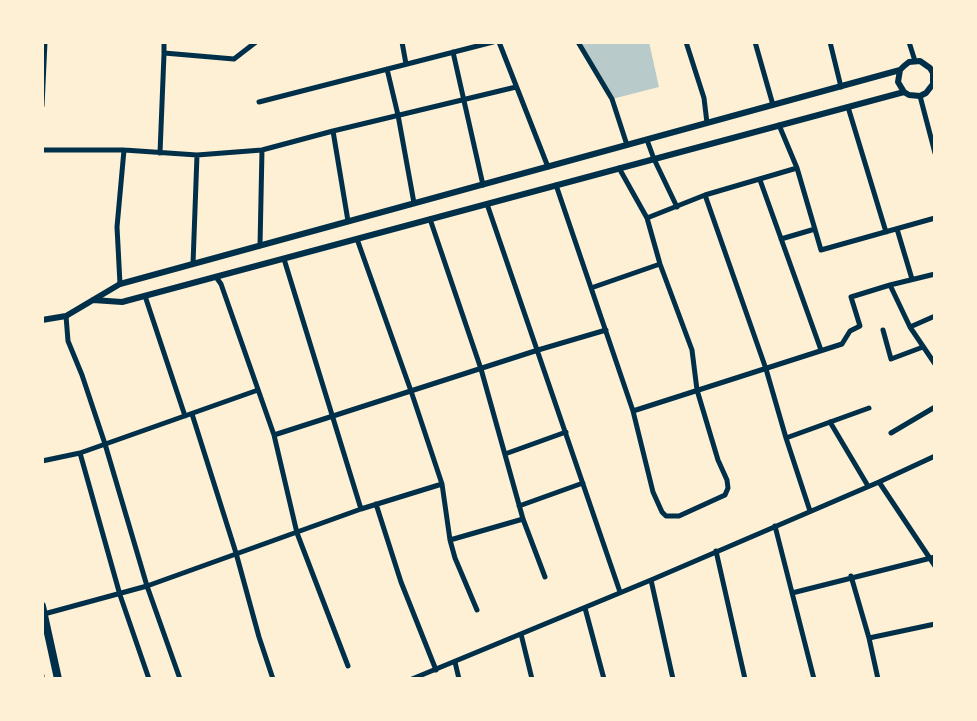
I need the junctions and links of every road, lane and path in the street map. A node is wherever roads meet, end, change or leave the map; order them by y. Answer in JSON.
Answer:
{"nodes":[{"id":1,"x":45,"y":42,"type":"edge"},
{"id":2,"x":164,"y":42,"type":"edge"},
{"id":3,"x":256,"y":42,"type":"edge"},
{"id":4,"x":402,"y":42,"type":"edge"},
{"id":5,"x":496,"y":42,"type":"edge"},
{"id":6,"x":578,"y":42,"type":"edge"},
{"id":7,"x":686,"y":42,"type":"edge"},
{"id":8,"x":755,"y":42,"type":"edge"},
{"id":9,"x":830,"y":42,"type":"edge"},
{"id":10,"x":909,"y":42,"type":"edge"},
{"id":11,"x":453,"y":52,"type":"junction"},
{"id":12,"x":164,"y":53,"type":"junction"},
{"id":13,"x":915,"y":61,"type":"junction"},
{"id":14,"x":406,"y":64,"type":"junction"},
{"id":15,"x":387,"y":69,"type":"junction"},
{"id":16,"x":900,"y":70,"type":"junction"},
{"id":17,"x":934,"y":75,"type":"edge"},
{"id":18,"x":516,"y":87,"type":"junction"},
{"id":19,"x":841,"y":87,"type":"junction"},
{"id":20,"x":904,"y":92,"type":"junction"},
{"id":21,"x":923,"y":94,"type":"junction"},
{"id":22,"x":935,"y":97,"type":"edge"},
{"id":23,"x":464,"y":99,"type":"junction"},
{"id":24,"x":259,"y":102,"type":"dead end"},
{"id":25,"x":773,"y":105,"type":"junction"},
{"id":26,"x":42,"y":106,"type":"edge"},
{"id":27,"x":848,"y":107,"type":"junction"},
{"id":28,"x":398,"y":115,"type":"junction"},
{"id":29,"x":707,"y":123,"type":"junction"},
{"id":30,"x":779,"y":125,"type":"junction"},
{"id":31,"x":333,"y":131,"type":"junction"},
{"id":32,"x":647,"y":140,"type":"junction"},
{"id":33,"x":627,"y":145,"type":"junction"},
{"id":34,"x":42,"y":150,"type":"edge"},
{"id":35,"x":124,"y":150,"type":"junction"},
{"id":36,"x":262,"y":150,"type":"junction"},
{"id":37,"x":160,"y":153,"type":"junction"},
{"id":38,"x":935,"y":153,"type":"edge"},
{"id":39,"x":197,"y":155,"type":"junction"},
{"id":40,"x":654,"y":159,"type":"junction"},
{"id":41,"x":548,"y":167,"type":"junction"},
{"id":42,"x":619,"y":168,"type":"junction"},
{"id":43,"x":797,"y":168,"type":"junction"},
{"id":44,"x":760,"y":180,"type":"junction"},
{"id":45,"x":483,"y":185,"type":"junction"},
{"id":46,"x":556,"y":185,"type":"junction"},
{"id":47,"x":705,"y":195,"type":"junction"},
{"id":48,"x":414,"y":203,"type":"junction"},
{"id":49,"x":487,"y":204,"type":"junction"},
{"id":50,"x":677,"y":207,"type":"junction"},
{"id":51,"x":647,"y":218,"type":"junction"},
{"id":52,"x":935,"y":218,"type":"edge"},
{"id":53,"x":430,"y":219,"type":"junction"},
{"id":54,"x":348,"y":221,"type":"junction"},
{"id":55,"x":815,"y":229,"type":"junction"},
{"id":56,"x":897,"y":229,"type":"junction"},
{"id":57,"x":886,"y":232,"type":"junction"},
{"id":58,"x":781,"y":239,"type":"junction"},
{"id":59,"x":354,"y":240,"type":"junction"},
{"id":60,"x":260,"y":246,"type":"junction"},
{"id":61,"x":209,"y":259,"type":"junction"},
{"id":62,"x":284,"y":259,"type":"junction"},
{"id":63,"x":193,"y":264,"type":"junction"},
{"id":64,"x":660,"y":264,"type":"junction"},
{"id":65,"x":935,"y":274,"type":"edge"},
{"id":66,"x":214,"y":277,"type":"junction"},
{"id":67,"x":912,"y":279,"type":"junction"},
{"id":68,"x":120,"y":284,"type":"junction"},
{"id":69,"x":890,"y":285,"type":"junction"},
{"id":70,"x":591,"y":288,"type":"junction"},
{"id":71,"x":145,"y":296,"type":"junction"},
{"id":72,"x":93,"y":300,"type":"junction"},
{"id":73,"x":66,"y":316,"type":"junction"},
{"id":74,"x":935,"y":316,"type":"edge"},
{"id":75,"x":42,"y":320,"type":"edge"},
{"id":76,"x":910,"y":327,"type":"junction"},
{"id":77,"x":606,"y":330,"type":"junction"},
{"id":78,"x":883,"y":330,"type":"dead end"},
{"id":79,"x":923,"y":347,"type":"junction"},
{"id":80,"x":538,"y":350,"type":"junction"},
{"id":81,"x":821,"y":350,"type":"junction"},
{"id":82,"x":935,"y":364,"type":"edge"},
{"id":83,"x":481,"y":369,"type":"junction"},
{"id":84,"x":766,"y":369,"type":"junction"},
{"id":85,"x":258,"y":390,"type":"junction"},
{"id":86,"x":697,"y":390,"type":"junction"},
{"id":87,"x":411,"y":391,"type":"junction"},
{"id":88,"x":935,"y":407,"type":"edge"},
{"id":89,"x":869,"y":408,"type":"dead end"},
{"id":90,"x":633,"y":411,"type":"junction"},
{"id":91,"x":188,"y":415,"type":"junction"},
{"id":92,"x":332,"y":416,"type":"junction"},
{"id":93,"x":830,"y":422,"type":"junction"},
{"id":94,"x":566,"y":432,"type":"junction"},
{"id":95,"x":891,"y":433,"type":"dead end"},
{"id":96,"x":274,"y":435,"type":"junction"},
{"id":97,"x":786,"y":438,"type":"junction"},
{"id":98,"x":105,"y":444,"type":"junction"},
{"id":99,"x":80,"y":453,"type":"junction"},
{"id":100,"x":505,"y":454,"type":"junction"},
{"id":101,"x":935,"y":456,"type":"edge"},
{"id":102,"x":42,"y":461,"type":"edge"},
{"id":103,"x":879,"y":482,"type":"junction"},
{"id":104,"x":583,"y":483,"type":"junction"},
{"id":105,"x":442,"y":484,"type":"junction"},
{"id":106,"x":868,"y":486,"type":"junction"},
{"id":107,"x":376,"y":504,"type":"junction"},
{"id":108,"x":519,"y":506,"type":"junction"},
{"id":109,"x":361,"y":509,"type":"junction"},
{"id":110,"x":810,"y":511,"type":"junction"},
{"id":111,"x":523,"y":519,"type":"junction"},
{"id":112,"x":775,"y":526,"type":"junction"},
{"id":113,"x":297,"y":533,"type":"junction"},
{"id":114,"x":450,"y":540,"type":"junction"},
{"id":115,"x":716,"y":551,"type":"junction"},
{"id":116,"x":236,"y":553,"type":"junction"},
{"id":117,"x":932,"y":557,"type":"edge"},
{"id":118,"x":935,"y":566,"type":"edge"},
{"id":119,"x":851,"y":576,"type":"junction"},
{"id":120,"x":545,"y":577,"type":"dead end"},
{"id":121,"x":651,"y":580,"type":"junction"},
{"id":122,"x":147,"y":586,"type":"junction"},
{"id":123,"x":620,"y":592,"type":"junction"},
{"id":124,"x":792,"y":593,"type":"junction"},
{"id":125,"x":120,"y":595,"type":"junction"},
{"id":126,"x":585,"y":608,"type":"junction"},
{"id":127,"x":43,"y":610,"type":"edge"},
{"id":128,"x":477,"y":610,"type":"dead end"},
{"id":129,"x":935,"y":624,"type":"edge"},
{"id":130,"x":521,"y":634,"type":"junction"},
{"id":131,"x":869,"y":638,"type":"junction"},
{"id":132,"x":455,"y":662,"type":"junction"},
{"id":133,"x":348,"y":666,"type":"dead end"},
{"id":134,"x":42,"y":668,"type":"edge"},
{"id":135,"x":436,"y":670,"type":"junction"},
{"id":136,"x":44,"y":679,"type":"edge"},
{"id":137,"x":58,"y":679,"type":"edge"},
{"id":138,"x":149,"y":679,"type":"edge"},
{"id":139,"x":180,"y":679,"type":"edge"},
{"id":140,"x":273,"y":679,"type":"edge"},
{"id":141,"x":412,"y":679,"type":"edge"},
{"id":142,"x":459,"y":679,"type":"edge"},
{"id":143,"x":532,"y":679,"type":"edge"},
{"id":144,"x":604,"y":679,"type":"edge"},
{"id":145,"x":673,"y":679,"type":"edge"},
{"id":146,"x":745,"y":679,"type":"edge"},
{"id":147,"x":814,"y":679,"type":"edge"},
{"id":148,"x":878,"y":679,"type":"edge"}],
"edges":[{"from":1,"to":26,"type":"street"},
{"from":2,"to":12,"type":"street"},
{"from":3,"to":12,"type":"street"},
{"from":4,"to":14,"type":"street"},
{"from":5,"to":11,"type":"street"},
{"from":5,"to":18,"type":"street"},
{"from":6,"to":33,"type":"street"},
{"from":7,"to":29,"type":"street"},
{"from":8,"to":25,"type":"street"},
{"from":9,"to":19,"type":"street"},
{"from":10,"to":13,"type":"street"},
{"from":11,"to":14,"type":"street"},
{"from":11,"to":23,"type":"street"},
{"from":12,"to":37,"type":"street"},
{"from":13,"to":16,"type":"street"},
{"from":13,"to":17,"type":"street"},
{"from":14,"to":15,"type":"street"},
{"from":15,"to":24,"type":"street"},
{"from":15,"to":28,"type":"street"},
{"from":16,"to":19,"type":"street"},
{"from":16,"to":20,"type":"street"},
{"from":17,"to":21,"type":"street"},
{"from":18,"to":23,"type":"street"},
{"from":18,"to":41,"type":"street"},
{"from":19,"to":25,"type":"street"},
{"from":20,"to":21,"type":"street"},
{"from":20,"to":27,"type":"street"},
{"from":21,"to":22,"type":"street"},
{"from":21,"to":38,"type":"street"},
{"from":23,"to":28,"type":"street"},
{"from":23,"to":45,"type":"street"},
{"from":25,"to":29,"type":"street"},
{"from":27,"to":30,"type":"street"},
{"from":27,"to":57,"type":"street"},
{"from":28,"to":31,"type":"street"},
{"from":28,"to":48,"type":"street"},
{"from":29,"to":32,"type":"street"},
{"from":30,"to":40,"type":"street"},
{"from":30,"to":43,"type":"street"},
{"from":31,"to":36,"type":"street"},
{"from":31,"to":54,"type":"street"},
{"from":32,"to":33,"type":"street"},
{"from":32,"to":40,"type":"street"},
{"from":33,"to":41,"type":"street"},
{"from":34,"to":35,"type":"street"},
{"from":35,"to":37,"type":"street"},
{"from":35,"to":68,"type":"street"},
{"from":36,"to":39,"type":"street"},
{"from":36,"to":60,"type":"street"},
{"from":37,"to":39,"type":"street"},
{"from":39,"to":63,"type":"street"},
{"from":40,"to":42,"type":"street"},
{"from":40,"to":50,"type":"street"},
{"from":41,"to":45,"type":"street"},
{"from":42,"to":46,"type":"street"},
{"from":42,"to":51,"type":"street"},
{"from":43,"to":44,"type":"street"},
{"from":43,"to":55,"type":"street"},
{"from":44,"to":47,"type":"street"},
{"from":44,"to":58,"type":"street"},
{"from":45,"to":48,"type":"street"},
{"from":45,"to":49,"type":"street"},
{"from":46,"to":49,"type":"street"},
{"from":46,"to":70,"type":"street"},
{"from":47,"to":50,"type":"street"},
{"from":47,"to":84,"type":"street"},
{"from":48,"to":54,"type":"street"},
{"from":49,"to":53,"type":"street"},
{"from":49,"to":80,"type":"street"},
{"from":50,"to":51,"type":"street"},
{"from":51,"to":64,"type":"street"},
{"from":52,"to":56,"type":"street"},
{"from":53,"to":59,"type":"street"},
{"from":53,"to":83,"type":"street"},
{"from":54,"to":59,"type":"street"},
{"from":54,"to":60,"type":"street"},
{"from":55,"to":57,"type":"street"},
{"from":55,"to":58,"type":"street"},
{"from":56,"to":57,"type":"street"},
{"from":56,"to":67,"type":"street"},
{"from":58,"to":81,"type":"street"},
{"from":59,"to":62,"type":"street"},
{"from":59,"to":87,"type":"street"},
{"from":60,"to":61,"type":"street"},
{"from":61,"to":63,"type":"street"},
{"from":61,"to":66,"type":"street"},
{"from":62,"to":66,"type":"street"},
{"from":62,"to":92,"type":"street"},
{"from":63,"to":68,"type":"street"},
{"from":64,"to":70,"type":"street"},
{"from":64,"to":86,"type":"street"},
{"from":65,"to":67,"type":"street"},
{"from":66,"to":71,"type":"street"},
{"from":66,"to":85,"type":"street"},
{"from":67,"to":69,"type":"street"},
{"from":68,"to":72,"type":"street"},
{"from":69,"to":76,"type":"street"},
{"from":69,"to":81,"type":"street"},
{"from":70,"to":77,"type":"street"},
{"from":71,"to":72,"type":"street"},
{"from":71,"to":91,"type":"street"},
{"from":72,"to":73,"type":"street"},
{"from":73,"to":75,"type":"street"},
{"from":73,"to":98,"type":"street"},
{"from":74,"to":76,"type":"street"},
{"from":76,"to":79,"type":"street"},
{"from":77,"to":80,"type":"street"},
{"from":77,"to":90,"type":"street"},
{"from":78,"to":79,"type":"street"},
{"from":79,"to":82,"type":"street"},
{"from":80,"to":83,"type":"street"},
{"from":80,"to":94,"type":"street"},
{"from":81,"to":84,"type":"street"},
{"from":83,"to":87,"type":"street"},
{"from":83,"to":100,"type":"street"},
{"from":84,"to":86,"type":"street"},
{"from":84,"to":97,"type":"street"},
{"from":85,"to":91,"type":"street"},
{"from":85,"to":96,"type":"street"},
{"from":86,"to":90,"type":"street"},
{"from":86,"to":90,"type":"street"},
{"from":87,"to":92,"type":"street"},
{"from":87,"to":105,"type":"street"},
{"from":88,"to":95,"type":"street"},
{"from":89,"to":93,"type":"street"},
{"from":91,"to":98,"type":"street"},
{"from":91,"to":116,"type":"street"},
{"from":92,"to":96,"type":"street"},
{"from":92,"to":109,"type":"street"},
{"from":93,"to":97,"type":"street"},
{"from":93,"to":106,"type":"street"},
{"from":94,"to":100,"type":"street"},
{"from":94,"to":104,"type":"street"},
{"from":96,"to":113,"type":"street"},
{"from":97,"to":110,"type":"street"},
{"from":98,"to":99,"type":"street"},
{"from":98,"to":122,"type":"street"},
{"from":99,"to":102,"type":"street"},
{"from":99,"to":125,"type":"street"},
{"from":100,"to":108,"type":"street"},
{"from":101,"to":103,"type":"street"},
{"from":103,"to":106,"type":"street"},
{"from":103,"to":117,"type":"street"},
{"from":104,"to":108,"type":"street"},
{"from":104,"to":123,"type":"street"},
{"from":105,"to":107,"type":"street"},
{"from":105,"to":114,"type":"street"},
{"from":106,"to":110,"type":"street"},
{"from":107,"to":109,"type":"street"},
{"from":107,"to":135,"type":"street"},
{"from":108,"to":111,"type":"street"},
{"from":109,"to":113,"type":"street"},
{"from":110,"to":112,"type":"street"},
{"from":111,"to":114,"type":"street"},
{"from":111,"to":120,"type":"street"},
{"from":112,"to":115,"type":"street"},
{"from":112,"to":124,"type":"street"},
{"from":113,"to":116,"type":"street"},
{"from":113,"to":133,"type":"street"},
{"from":114,"to":128,"type":"street"},
{"from":115,"to":121,"type":"street"},
{"from":115,"to":146,"type":"street"},
{"from":116,"to":122,"type":"street"},
{"from":116,"to":140,"type":"street"},
{"from":117,"to":118,"type":"street"},
{"from":117,"to":119,"type":"street"},
{"from":119,"to":124,"type":"street"},
{"from":119,"to":131,"type":"street"},
{"from":121,"to":123,"type":"street"},
{"from":121,"to":145,"type":"street"},
{"from":122,"to":125,"type":"street"},
{"from":122,"to":139,"type":"street"},
{"from":123,"to":126,"type":"street"},
{"from":124,"to":147,"type":"street"},
{"from":125,"to":127,"type":"street"},
{"from":125,"to":138,"type":"street"},
{"from":126,"to":130,"type":"street"},
{"from":126,"to":144,"type":"street"},
{"from":127,"to":137,"type":"main road"},
{"from":129,"to":131,"type":"street"},
{"from":130,"to":132,"type":"street"},
{"from":130,"to":143,"type":"street"},
{"from":131,"to":148,"type":"street"},
{"from":132,"to":135,"type":"street"},
{"from":132,"to":142,"type":"street"},
{"from":134,"to":136,"type":"lane"},
{"from":135,"to":141,"type":"street"}]}
